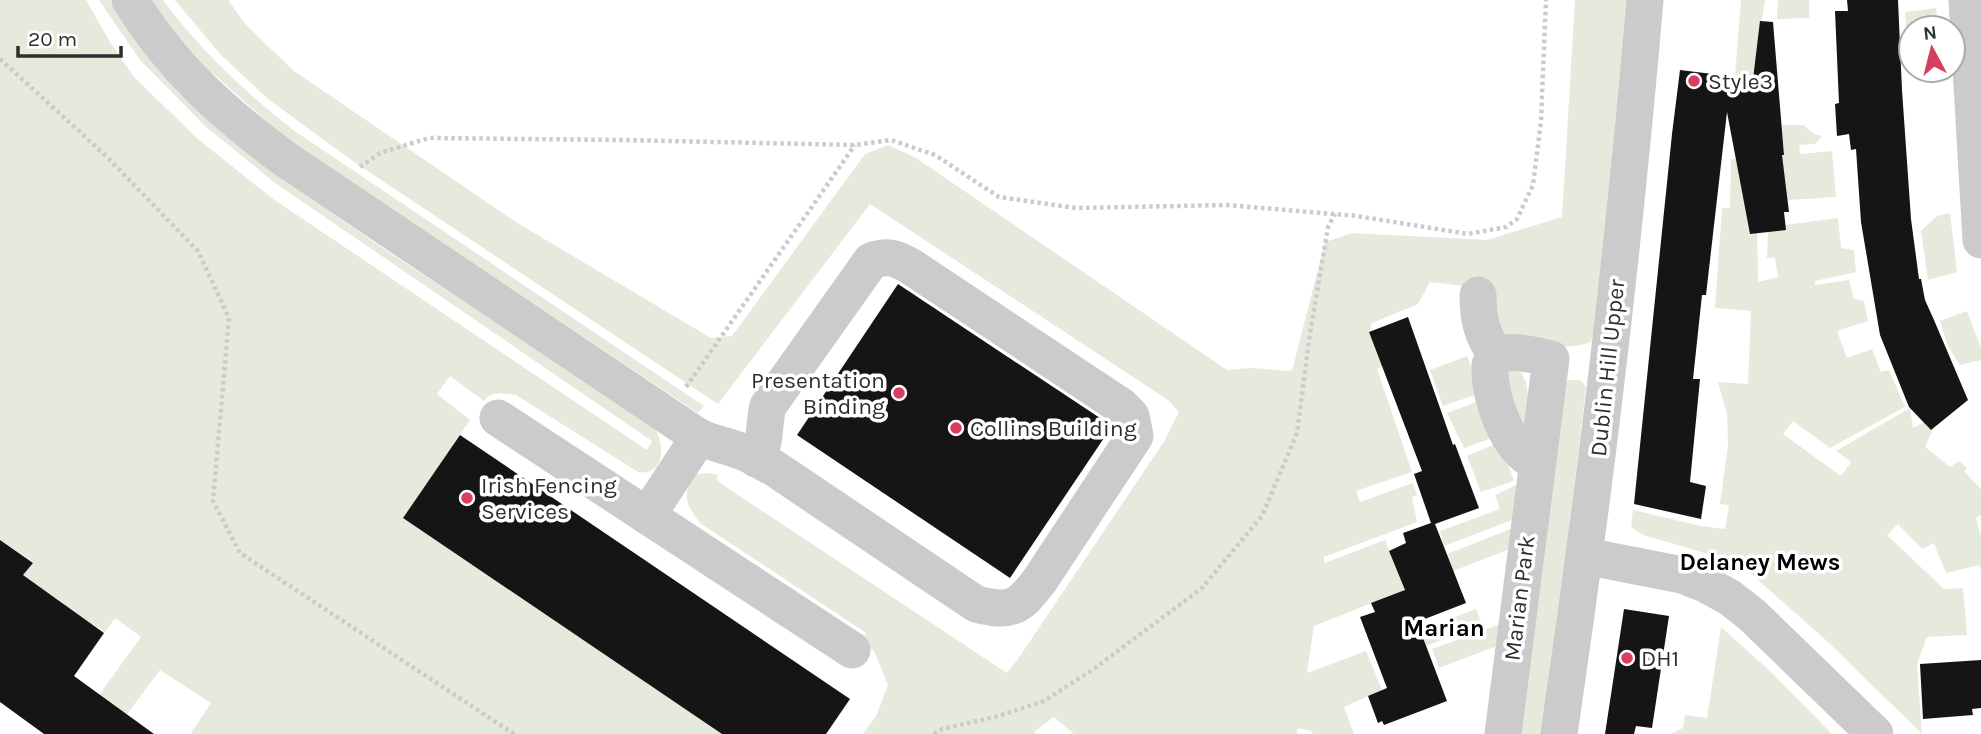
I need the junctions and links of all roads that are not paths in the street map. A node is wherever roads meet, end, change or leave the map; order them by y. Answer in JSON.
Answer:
{"nodes":[{"id":1,"x":130,"y":0,"type":"edge"},
{"id":2,"x":1645,"y":0,"type":"edge"},
{"id":3,"x":1967,"y":0,"type":"edge"},
{"id":4,"x":1981,"y":240,"type":"edge"},
{"id":5,"x":1478,"y":295,"type":"dead end"},
{"id":6,"x":1497,"y":356,"type":"junction"},
{"id":7,"x":1551,"y":359,"type":"junction"},
{"id":8,"x":1609,"y":364,"type":"junction"},
{"id":9,"x":498,"y":418,"type":"dead end"},
{"id":10,"x":699,"y":437,"type":"junction"},
{"id":11,"x":756,"y":459,"type":"junction"},
{"id":12,"x":1536,"y":462,"type":"junction"},
{"id":13,"x":647,"y":516,"type":"junction"},
{"id":14,"x":1585,"y":556,"type":"junction"},
{"id":15,"x":852,"y":650,"type":"dead end"},
{"id":16,"x":1503,"y":734,"type":"edge"},
{"id":17,"x":1559,"y":734,"type":"edge"},
{"id":18,"x":1875,"y":734,"type":"edge"}],
"edges":[{"from":1,"to":10,"type":"street"},
{"from":2,"to":8,"type":"street","name":"Dublin Hill Upper"},
{"from":3,"to":4,"type":"street"},
{"from":5,"to":6,"type":"street"},
{"from":6,"to":7,"type":"street"},
{"from":6,"to":12,"type":"street"},
{"from":7,"to":8,"type":"street"},
{"from":7,"to":12,"type":"street","name":"Marian Park"},
{"from":8,"to":14,"type":"street","name":"Dublin Hill Upper"},
{"from":9,"to":13,"type":"street"},
{"from":10,"to":11,"type":"street"},
{"from":10,"to":13,"type":"street"},
{"from":11,"to":11,"type":"street"},
{"from":12,"to":16,"type":"street","name":"Marian Park"},
{"from":13,"to":15,"type":"street"},
{"from":14,"to":17,"type":"street","name":"Dublin Hill Upper"},
{"from":14,"to":18,"type":"street"}]}
